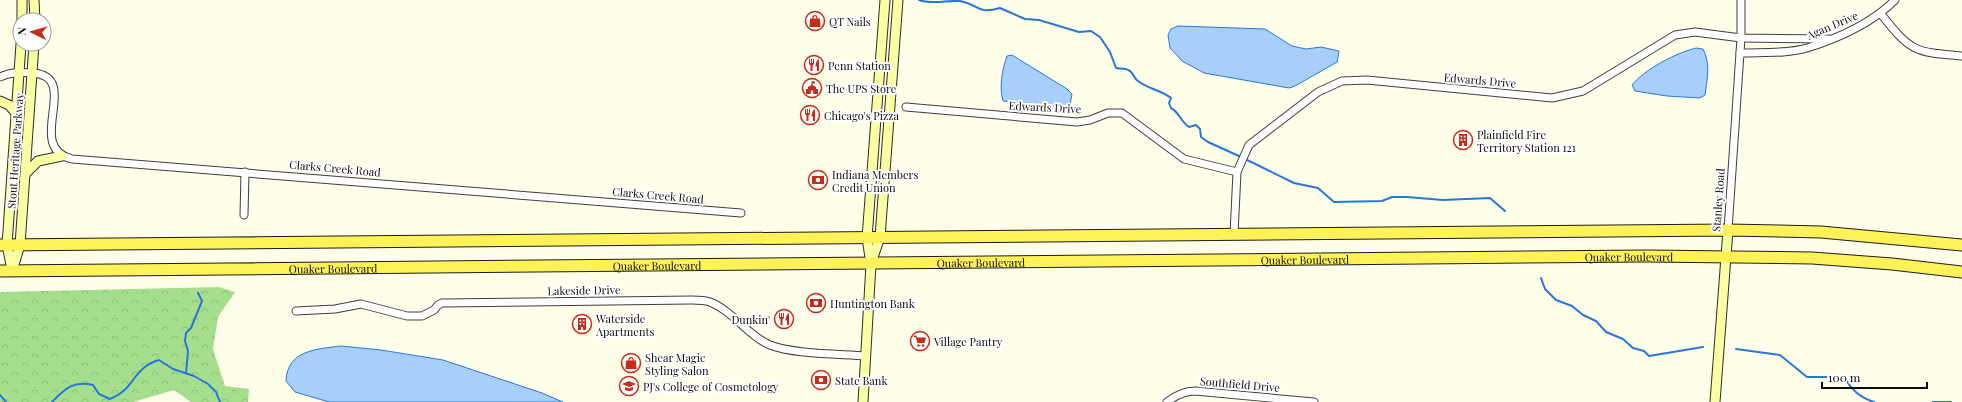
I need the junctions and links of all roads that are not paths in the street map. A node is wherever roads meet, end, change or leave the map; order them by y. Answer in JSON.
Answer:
{"nodes":[{"id":1,"x":22,"y":0,"type":"edge"},
{"id":2,"x":34,"y":0,"type":"edge"},
{"id":3,"x":885,"y":0,"type":"edge"},
{"id":4,"x":898,"y":0,"type":"edge"},
{"id":5,"x":1741,"y":0,"type":"edge"},
{"id":6,"x":1895,"y":0,"type":"edge"},
{"id":7,"x":22,"y":12,"type":"edge"},
{"id":8,"x":35,"y":12,"type":"edge"},
{"id":9,"x":1881,"y":14,"type":"junction"},
{"id":10,"x":1741,"y":38,"type":"junction"},
{"id":11,"x":1829,"y":39,"type":"junction"},
{"id":12,"x":21,"y":52,"type":"edge"},
{"id":13,"x":34,"y":52,"type":"edge"},
{"id":14,"x":1740,"y":53,"type":"junction"},
{"id":15,"x":1962,"y":56,"type":"edge"},
{"id":16,"x":20,"y":72,"type":"junction"},
{"id":17,"x":33,"y":73,"type":"junction"},
{"id":18,"x":0,"y":77,"type":"edge"},
{"id":19,"x":0,"y":101,"type":"edge"},
{"id":20,"x":906,"y":106,"type":"dead end"},
{"id":21,"x":17,"y":114,"type":"junction"},
{"id":22,"x":62,"y":156,"type":"junction"},
{"id":23,"x":1237,"y":169,"type":"junction"},
{"id":24,"x":245,"y":172,"type":"junction"},
{"id":25,"x":26,"y":173,"type":"junction"},
{"id":26,"x":741,"y":213,"type":"dead end"},
{"id":27,"x":244,"y":215,"type":"dead end"},
{"id":28,"x":1728,"y":230,"type":"junction"},
{"id":29,"x":1234,"y":234,"type":"junction"},
{"id":30,"x":867,"y":238,"type":"junction"},
{"id":31,"x":880,"y":238,"type":"junction"},
{"id":32,"x":4,"y":245,"type":"edge"},
{"id":33,"x":20,"y":245,"type":"junction"},
{"id":34,"x":1962,"y":245,"type":"edge"},
{"id":35,"x":1726,"y":257,"type":"junction"},
{"id":36,"x":871,"y":264,"type":"junction"},
{"id":37,"x":0,"y":271,"type":"edge"},
{"id":38,"x":12,"y":271,"type":"junction"},
{"id":39,"x":1962,"y":272,"type":"edge"},
{"id":40,"x":296,"y":311,"type":"dead end"},
{"id":41,"x":866,"y":356,"type":"junction"},
{"id":42,"x":863,"y":402,"type":"edge"},
{"id":43,"x":1167,"y":402,"type":"edge"},
{"id":44,"x":1314,"y":402,"type":"edge"},
{"id":45,"x":1715,"y":402,"type":"edge"}],
"edges":[{"from":1,"to":7,"type":"street"},
{"from":2,"to":8,"type":"street"},
{"from":3,"to":30,"type":"street"},
{"from":4,"to":31,"type":"street"},
{"from":5,"to":10,"type":"street","name":"Stanley Road"},
{"from":6,"to":9,"type":"street","name":"Agan Drive"},
{"from":9,"to":11,"type":"street","name":"Agan Drive"},
{"from":9,"to":15,"type":"street"},
{"from":10,"to":11,"type":"street","name":"Edwards Drive"},
{"from":10,"to":14,"type":"street","name":"Stanley Road"},
{"from":10,"to":23,"type":"street","name":"Edwards Drive"},
{"from":11,"to":14,"type":"street","name":"Agan Drive"},
{"from":12,"to":16,"type":"street","name":"Stout Heritage Parkway"},
{"from":13,"to":17,"type":"street","name":"Stout Heritage Parkway"},
{"from":14,"to":28,"type":"street","name":"Stanley Road"},
{"from":16,"to":17,"type":"street"},
{"from":16,"to":18,"type":"street"},
{"from":16,"to":21,"type":"street","name":"Stout Heritage Parkway"},
{"from":17,"to":22,"type":"street"},
{"from":17,"to":25,"type":"street","name":"Stout Heritage Parkway"},
{"from":19,"to":21,"type":"street"},
{"from":20,"to":23,"type":"street","name":"Edwards Drive"},
{"from":21,"to":32,"type":"street","name":"Stout Heritage Parkway"},
{"from":22,"to":24,"type":"street","name":"Clarks Creek Road"},
{"from":22,"to":25,"type":"street"},
{"from":23,"to":29,"type":"street","name":"Edwards Drive"},
{"from":24,"to":26,"type":"street","name":"Clarks Creek Road"},
{"from":24,"to":27,"type":"street"},
{"from":25,"to":33,"type":"street","name":"Stout Heritage Parkway"},
{"from":28,"to":29,"type":"main road"},
{"from":28,"to":34,"type":"main road"},
{"from":28,"to":35,"type":"street","name":"Stanley Road"},
{"from":29,"to":31,"type":"main road"},
{"from":30,"to":31,"type":"main road"},
{"from":30,"to":33,"type":"main road"},
{"from":30,"to":36,"type":"street"},
{"from":31,"to":36,"type":"street"},
{"from":32,"to":33,"type":"main road"},
{"from":32,"to":38,"type":"street","name":"Stout Heritage Parkway"},
{"from":33,"to":38,"type":"street","name":"Stout Heritage Parkway"},
{"from":35,"to":36,"type":"main road","name":"Quaker Boulevard"},
{"from":35,"to":39,"type":"main road","name":"Quaker Boulevard"},
{"from":35,"to":45,"type":"street","name":"Stanley Road"},
{"from":36,"to":38,"type":"main road","name":"Quaker Boulevard"},
{"from":36,"to":41,"type":"street"},
{"from":37,"to":38,"type":"main road","name":"Quaker Boulevard"},
{"from":40,"to":41,"type":"street","name":"Lakeside Drive"},
{"from":41,"to":42,"type":"street"},
{"from":43,"to":44,"type":"street","name":"Southfield Drive"}]}
